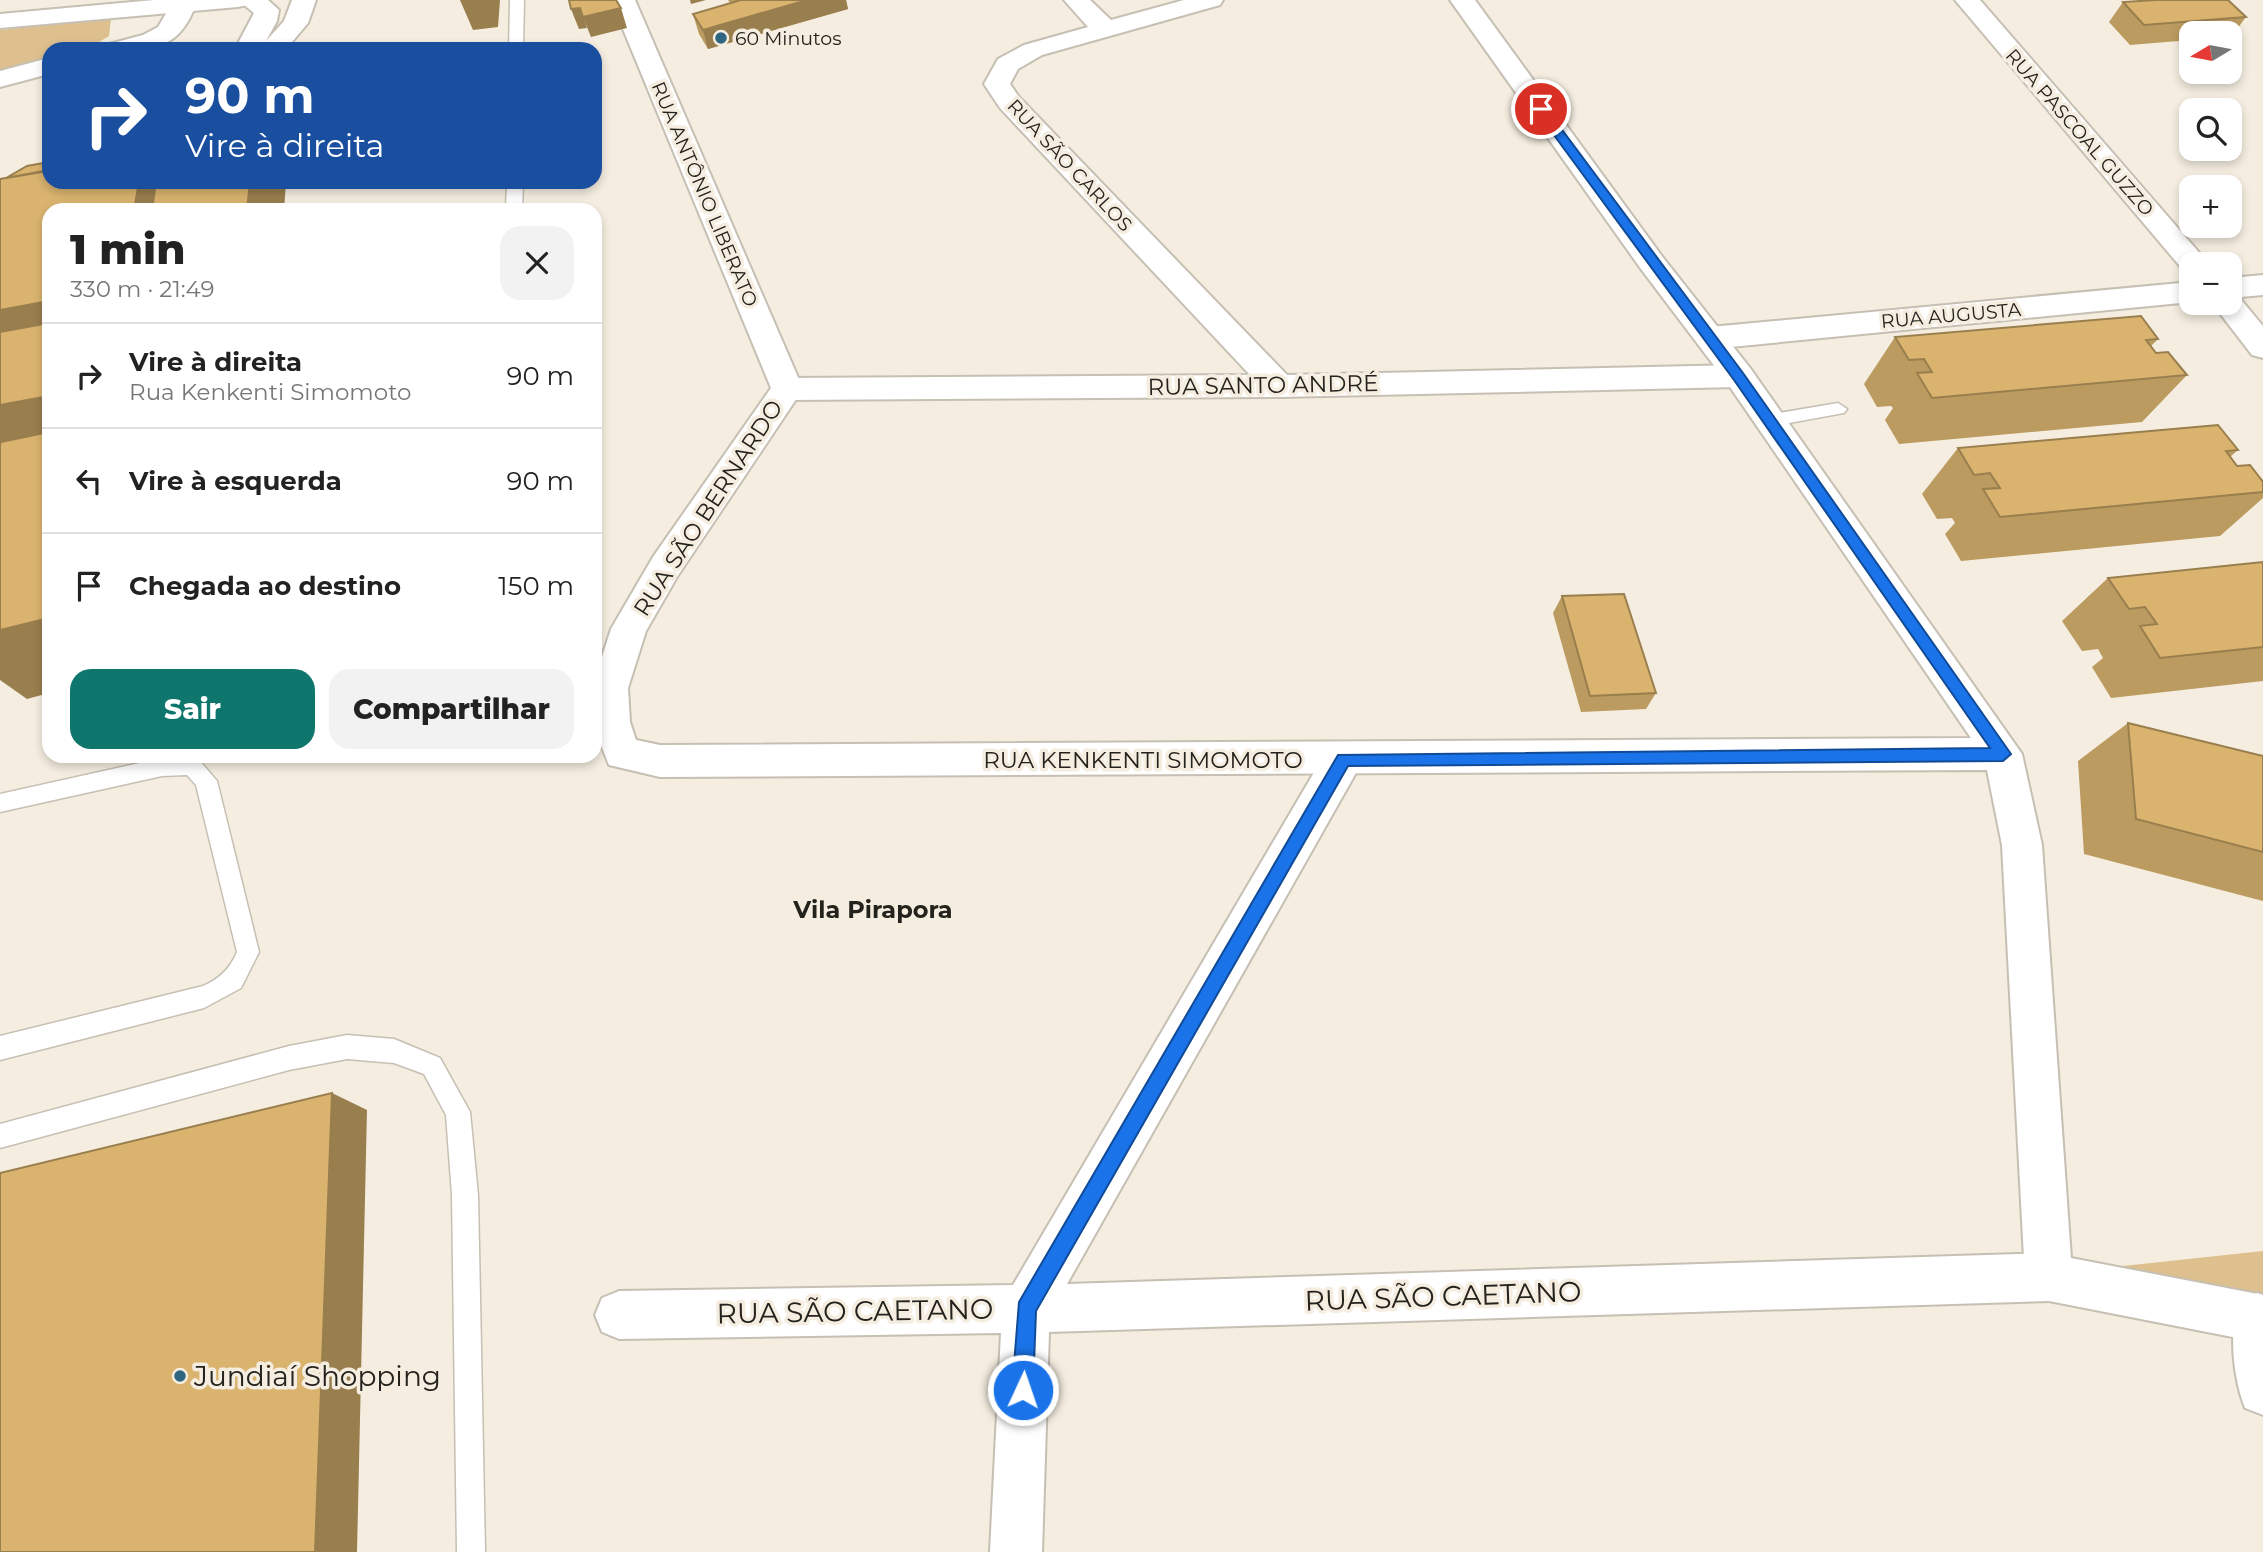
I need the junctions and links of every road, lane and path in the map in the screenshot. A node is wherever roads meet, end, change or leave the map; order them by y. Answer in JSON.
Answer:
{"nodes":[{"id":1,"x":238,"y":0,"type":"edge"},
{"id":2,"x":250,"y":0,"type":"edge"},
{"id":3,"x":304,"y":0,"type":"edge"},
{"id":4,"x":517,"y":0,"type":"edge"},
{"id":5,"x":623,"y":0,"type":"edge"},
{"id":6,"x":1076,"y":0,"type":"edge"},
{"id":7,"x":1211,"y":0,"type":"edge"},
{"id":8,"x":1462,"y":0,"type":"edge"},
{"id":9,"x":1967,"y":0,"type":"edge"},
{"id":10,"x":184,"y":4,"type":"junction"},
{"id":11,"x":0,"y":21,"type":"edge"},
{"id":12,"x":1104,"y":28,"type":"junction"},
{"id":13,"x":142,"y":42,"type":"edge"},
{"id":14,"x":252,"y":42,"type":"edge"},
{"id":15,"x":278,"y":42,"type":"edge"},
{"id":16,"x":516,"y":42,"type":"edge"},
{"id":17,"x":42,"y":68,"type":"edge"},
{"id":18,"x":0,"y":79,"type":"edge"},
{"id":19,"x":2184,"y":252,"type":"edge"},
{"id":20,"x":2263,"y":285,"type":"edge"},
{"id":21,"x":2242,"y":287,"type":"edge"},
{"id":22,"x":2179,"y":293,"type":"edge"},
{"id":23,"x":2237,"y":315,"type":"edge"},
{"id":24,"x":1710,"y":338,"type":"junction"},
{"id":25,"x":2263,"y":347,"type":"edge"},
{"id":26,"x":1738,"y":376,"type":"junction"},
{"id":27,"x":1279,"y":386,"type":"junction"},
{"id":28,"x":787,"y":389,"type":"junction"},
{"id":29,"x":1838,"y":409,"type":"dead end"},
{"id":30,"x":1767,"y":421,"type":"junction"},
{"id":31,"x":2003,"y":754,"type":"junction"},
{"id":32,"x":1343,"y":760,"type":"junction"},
{"id":33,"x":660,"y":761,"type":"joint"},
{"id":34,"x":0,"y":803,"type":"edge"},
{"id":35,"x":0,"y":1048,"type":"edge"},
{"id":36,"x":0,"y":1136,"type":"edge"},
{"id":37,"x":2049,"y":1277,"type":"junction"},
{"id":38,"x":1026,"y":1309,"type":"junction"},
{"id":39,"x":619,"y":1314,"type":"dead end"},
{"id":40,"x":2260,"y":1318,"type":"edge"},
{"id":41,"x":2263,"y":1390,"type":"edge"},
{"id":42,"x":471,"y":1552,"type":"edge"},
{"id":43,"x":1016,"y":1552,"type":"edge"}],
"edges":[{"from":1,"to":10,"type":"street"},
{"from":2,"to":14,"type":"street"},
{"from":3,"to":15,"type":"street"},
{"from":4,"to":16,"type":"lane"},
{"from":5,"to":28,"type":"street","name":"RUA ANTÔNIO LIBERATO"},
{"from":6,"to":12,"type":"street"},
{"from":7,"to":12,"type":"street","name":"RUA SÃO CARLOS"},
{"from":8,"to":24,"type":"street"},
{"from":9,"to":19,"type":"street","name":"RUA PASCOAL GUZZO"},
{"from":10,"to":11,"type":"street"},
{"from":10,"to":13,"type":"street"},
{"from":12,"to":27,"type":"street","name":"RUA SÃO CARLOS"},
{"from":17,"to":18,"type":"street"},
{"from":20,"to":21,"type":"street"},
{"from":22,"to":24,"type":"street","name":"RUA AUGUSTA"},
{"from":23,"to":25,"type":"street"},
{"from":24,"to":26,"type":"street"},
{"from":26,"to":27,"type":"street","name":"RUA SANTO ANDRÉ"},
{"from":26,"to":30,"type":"street"},
{"from":27,"to":28,"type":"street","name":"RUA SANTO ANDRÉ"},
{"from":28,"to":33,"type":"street","name":"RUA SÃO BERNARDO"},
{"from":29,"to":30,"type":"lane"},
{"from":30,"to":31,"type":"street"},
{"from":31,"to":32,"type":"street","name":"RUA KENKENTI SIMOMOTO"},
{"from":31,"to":37,"type":"street"},
{"from":32,"to":33,"type":"street","name":"RUA KENKENTI SIMOMOTO"},
{"from":32,"to":38,"type":"street"},
{"from":34,"to":35,"type":"lane"},
{"from":36,"to":42,"type":"lane"},
{"from":37,"to":38,"type":"street","name":"RUA SÃO CAETANO"},
{"from":37,"to":40,"type":"street","name":"RUA SÃO CAETANO"},
{"from":38,"to":39,"type":"street","name":"RUA SÃO CAETANO"},
{"from":38,"to":43,"type":"street"},
{"from":40,"to":41,"type":"street"}]}
